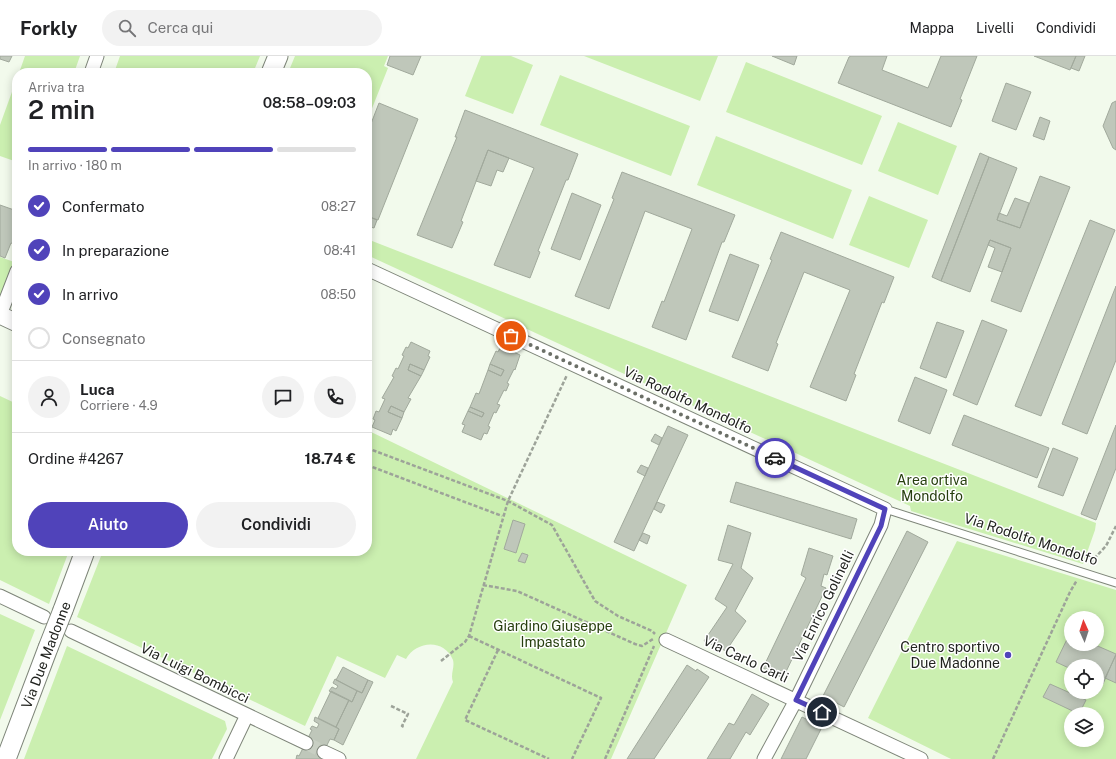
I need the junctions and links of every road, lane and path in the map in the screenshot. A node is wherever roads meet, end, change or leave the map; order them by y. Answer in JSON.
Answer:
{"nodes":[{"id":1,"x":97,"y":56,"type":"edge"},
{"id":2,"x":278,"y":56,"type":"edge"},
{"id":3,"x":93,"y":68,"type":"edge"},
{"id":4,"x":273,"y":68,"type":"edge"},
{"id":5,"x":372,"y":271,"type":"edge"},
{"id":6,"x":12,"y":284,"type":"edge"},
{"id":7,"x":0,"y":315,"type":"edge"},
{"id":8,"x":12,"y":321,"type":"edge"},
{"id":9,"x":568,"y":373,"type":"dead end"},
{"id":10,"x":372,"y":450,"type":"edge"},
{"id":11,"x":372,"y":467,"type":"edge"},
{"id":12,"x":508,"y":501,"type":"junction"},
{"id":13,"x":885,"y":509,"type":"junction"},
{"id":14,"x":502,"y":516,"type":"junction"},
{"id":15,"x":1116,"y":526,"type":"edge"},
{"id":16,"x":83,"y":556,"type":"edge"},
{"id":17,"x":1090,"y":563,"type":"dead end"},
{"id":18,"x":1077,"y":580,"type":"dead end"},
{"id":19,"x":1116,"y":583,"type":"edge"},
{"id":20,"x":483,"y":585,"type":"junction"},
{"id":21,"x":0,"y":596,"type":"edge"},
{"id":22,"x":44,"y":617,"type":"dead end"},
{"id":23,"x":71,"y":631,"type":"dead end"},
{"id":24,"x":468,"y":636,"type":"junction"},
{"id":25,"x":661,"y":638,"type":"junction"},
{"id":26,"x":498,"y":650,"type":"junction"},
{"id":27,"x":441,"y":661,"type":"dead end"},
{"id":28,"x":796,"y":700,"type":"junction"},
{"id":29,"x":391,"y":706,"type":"dead end"},
{"id":30,"x":247,"y":715,"type":"junction"},
{"id":31,"x":404,"y":727,"type":"dead end"},
{"id":32,"x":306,"y":743,"type":"tunnel mouth"},
{"id":33,"x":324,"y":752,"type":"tunnel mouth"},
{"id":34,"x":6,"y":759,"type":"edge"},
{"id":35,"x":226,"y":759,"type":"edge"},
{"id":36,"x":339,"y":759,"type":"edge"},
{"id":37,"x":549,"y":759,"type":"edge"},
{"id":38,"x":572,"y":759,"type":"edge"},
{"id":39,"x":605,"y":759,"type":"edge"},
{"id":40,"x":764,"y":759,"type":"edge"},
{"id":41,"x":921,"y":759,"type":"edge"},
{"id":42,"x":993,"y":759,"type":"edge"}],
"edges":[{"from":1,"to":3,"type":"street"},
{"from":2,"to":4,"type":"main road"},
{"from":5,"to":13,"type":"street","name":"Via Rodolfo Mondolfo"},
{"from":6,"to":7,"type":"street"},
{"from":7,"to":8,"type":"street"},
{"from":9,"to":12,"type":"path"},
{"from":10,"to":12,"type":"path"},
{"from":11,"to":14,"type":"path"},
{"from":12,"to":14,"type":"path"},
{"from":12,"to":25,"type":"path"},
{"from":13,"to":19,"type":"lane","name":"Via Rodolfo Mondolfo"},
{"from":13,"to":28,"type":"street","name":"Via Enrico Golinelli"},
{"from":14,"to":20,"type":"path"},
{"from":15,"to":17,"type":"path"},
{"from":16,"to":34,"type":"main road","name":"Via Due Madonne","bridge":true},
{"from":18,"to":42,"type":"path"},
{"from":20,"to":24,"type":"path"},
{"from":20,"to":25,"type":"path"},
{"from":21,"to":22,"type":"street"},
{"from":23,"to":30,"type":"street","name":"Via Luigi Bombicci"},
{"from":24,"to":26,"type":"path"},
{"from":24,"to":27,"type":"path"},
{"from":25,"to":28,"type":"street","name":"Via Carlo Carli"},
{"from":25,"to":39,"type":"path"},
{"from":26,"to":37,"type":"path"},
{"from":26,"to":38,"type":"path"},
{"from":28,"to":40,"type":"street","name":"Via Enrico Golinelli"},
{"from":28,"to":41,"type":"street","name":"Via Carlo Carli"},
{"from":29,"to":31,"type":"path"},
{"from":30,"to":32,"type":"street","name":"Via Luigi Bombicci"},
{"from":30,"to":35,"type":"street"},
{"from":33,"to":36,"type":"street"}]}
